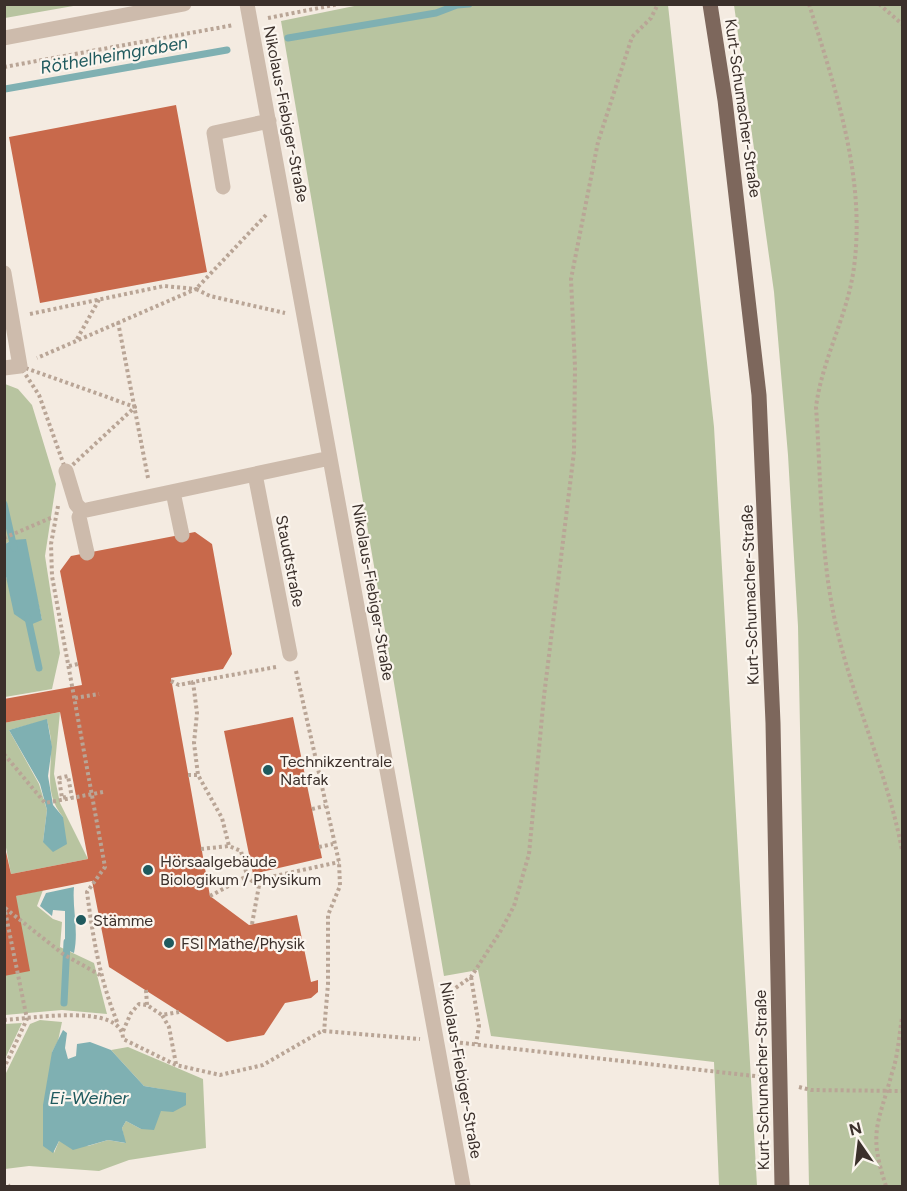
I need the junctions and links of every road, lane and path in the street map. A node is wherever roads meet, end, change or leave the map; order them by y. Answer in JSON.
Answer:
{"nodes":[{"id":1,"x":184,"y":4,"type":"edge"},
{"id":2,"x":247,"y":4,"type":"edge"},
{"id":3,"x":339,"y":4,"type":"edge"},
{"id":4,"x":658,"y":4,"type":"edge"},
{"id":5,"x":710,"y":4,"type":"edge"},
{"id":6,"x":809,"y":4,"type":"edge"},
{"id":7,"x":879,"y":4,"type":"edge"},
{"id":8,"x":250,"y":21,"type":"junction"},
{"id":9,"x":903,"y":24,"type":"edge"},
{"id":10,"x":4,"y":38,"type":"edge"},
{"id":11,"x":4,"y":67,"type":"edge"},
{"id":12,"x":269,"y":121,"type":"junction"},
{"id":13,"x":223,"y":187,"type":"dead end"},
{"id":14,"x":283,"y":197,"type":"junction"},
{"id":15,"x":4,"y":273,"type":"edge"},
{"id":16,"x":196,"y":289,"type":"junction"},
{"id":17,"x":100,"y":297,"type":"junction"},
{"id":18,"x":304,"y":317,"type":"junction"},
{"id":19,"x":13,"y":318,"type":"junction"},
{"id":20,"x":118,"y":322,"type":"junction"},
{"id":21,"x":77,"y":339,"type":"junction"},
{"id":22,"x":12,"y":367,"type":"edge"},
{"id":23,"x":135,"y":407,"type":"junction"},
{"id":24,"x":330,"y":458,"type":"junction"},
{"id":25,"x":67,"y":474,"type":"junction"},
{"id":26,"x":255,"y":474,"type":"junction"},
{"id":27,"x":173,"y":492,"type":"junction"},
{"id":28,"x":152,"y":496,"type":"junction"},
{"id":29,"x":82,"y":512,"type":"junction"},
{"id":30,"x":54,"y":517,"type":"junction"},
{"id":31,"x":182,"y":535,"type":"dead end"},
{"id":32,"x":4,"y":538,"type":"edge"},
{"id":33,"x":87,"y":553,"type":"dead end"},
{"id":34,"x":287,"y":661,"type":"junction"},
{"id":35,"x":78,"y":664,"type":"dead end"},
{"id":36,"x":69,"y":666,"type":"junction"},
{"id":37,"x":178,"y":677,"type":"dead end"},
{"id":38,"x":171,"y":681,"type":"dead end"},
{"id":39,"x":193,"y":682,"type":"junction"},
{"id":40,"x":179,"y":685,"type":"junction"},
{"id":41,"x":99,"y":694,"type":"dead end"},
{"id":42,"x":75,"y":698,"type":"junction"},
{"id":43,"x":4,"y":754,"type":"edge"},
{"id":44,"x":188,"y":775,"type":"dead end"},
{"id":45,"x":198,"y":775,"type":"junction"},
{"id":46,"x":103,"y":792,"type":"dead end"},
{"id":47,"x":92,"y":795,"type":"junction"},
{"id":48,"x":74,"y":797,"type":"junction"},
{"id":49,"x":325,"y":806,"type":"junction"},
{"id":50,"x":312,"y":809,"type":"dead end"},
{"id":51,"x":333,"y":844,"type":"junction"},
{"id":52,"x":229,"y":846,"type":"junction"},
{"id":53,"x":319,"y":847,"type":"dead end"},
{"id":54,"x":201,"y":849,"type":"dead end"},
{"id":55,"x":903,"y":850,"type":"edge"},
{"id":56,"x":339,"y":862,"type":"junction"},
{"id":57,"x":248,"y":876,"type":"junction"},
{"id":58,"x":260,"y":880,"type":"junction"},
{"id":59,"x":210,"y":896,"type":"dead end"},
{"id":60,"x":5,"y":907,"type":"edge"},
{"id":61,"x":252,"y":924,"type":"dead end"},
{"id":62,"x":100,"y":975,"type":"junction"},
{"id":63,"x":471,"y":977,"type":"junction"},
{"id":64,"x":146,"y":990,"type":"dead end"},
{"id":65,"x":147,"y":1005,"type":"junction"},
{"id":66,"x":431,"y":1006,"type":"junction"},
{"id":67,"x":179,"y":1012,"type":"dead end"},
{"id":68,"x":162,"y":1015,"type":"junction"},
{"id":69,"x":903,"y":1018,"type":"edge"},
{"id":70,"x":27,"y":1019,"type":"junction"},
{"id":71,"x":4,"y":1020,"type":"edge"},
{"id":72,"x":118,"y":1024,"type":"junction"},
{"id":73,"x":123,"y":1031,"type":"junction"},
{"id":74,"x":324,"y":1032,"type":"junction"},
{"id":75,"x":437,"y":1041,"type":"junction"},
{"id":76,"x":176,"y":1065,"type":"junction"},
{"id":77,"x":4,"y":1068,"type":"edge"},
{"id":78,"x":780,"y":1081,"type":"junction"},
{"id":79,"x":885,"y":1091,"type":"junction"},
{"id":80,"x":903,"y":1091,"type":"edge"},
{"id":81,"x":463,"y":1186,"type":"edge"},
{"id":82,"x":782,"y":1186,"type":"edge"},
{"id":83,"x":886,"y":1186,"type":"edge"}],
"edges":[{"from":1,"to":10,"type":"street"},
{"from":2,"to":8,"type":"street","name":"Nikolaus-Fiebiger-Straße"},
{"from":3,"to":8,"type":"path"},
{"from":4,"to":63,"type":"path"},
{"from":5,"to":78,"type":"main road","name":"Kurt-Schumacher-Straße"},
{"from":6,"to":55,"type":"path"},
{"from":7,"to":9,"type":"path"},
{"from":8,"to":11,"type":"path"},
{"from":8,"to":12,"type":"street","name":"Nikolaus-Fiebiger-Straße"},
{"from":12,"to":13,"type":"street"},
{"from":12,"to":14,"type":"street","name":"Nikolaus-Fiebiger-Straße"},
{"from":14,"to":16,"type":"path"},
{"from":14,"to":18,"type":"street","name":"Nikolaus-Fiebiger-Straße"},
{"from":15,"to":19,"type":"street"},
{"from":16,"to":17,"type":"path"},
{"from":16,"to":18,"type":"path"},
{"from":16,"to":20,"type":"path"},
{"from":17,"to":19,"type":"path"},
{"from":17,"to":21,"type":"path"},
{"from":18,"to":24,"type":"street","name":"Nikolaus-Fiebiger-Straße"},
{"from":19,"to":22,"type":"street"},
{"from":20,"to":21,"type":"path"},
{"from":20,"to":23,"type":"path"},
{"from":21,"to":22,"type":"path"},
{"from":22,"to":23,"type":"path"},
{"from":22,"to":25,"type":"path"},
{"from":23,"to":25,"type":"path"},
{"from":23,"to":28,"type":"path"},
{"from":24,"to":26,"type":"street"},
{"from":24,"to":66,"type":"street","name":"Nikolaus-Fiebiger-Straße"},
{"from":25,"to":29,"type":"street"},
{"from":25,"to":30,"type":"path"},
{"from":26,"to":27,"type":"street"},
{"from":26,"to":34,"type":"street","name":"Staudtstraße"},
{"from":27,"to":28,"type":"street"},
{"from":27,"to":31,"type":"street"},
{"from":28,"to":29,"type":"street"},
{"from":29,"to":33,"type":"street"},
{"from":30,"to":32,"type":"path"},
{"from":30,"to":36,"type":"path"},
{"from":34,"to":39,"type":"path"},
{"from":34,"to":49,"type":"path"},
{"from":35,"to":36,"type":"path"},
{"from":36,"to":42,"type":"path"},
{"from":37,"to":40,"type":"path"},
{"from":38,"to":40,"type":"path"},
{"from":39,"to":40,"type":"path"},
{"from":39,"to":45,"type":"path"},
{"from":41,"to":42,"type":"path"},
{"from":42,"to":47,"type":"path"},
{"from":43,"to":48,"type":"path"},
{"from":44,"to":45,"type":"path"},
{"from":45,"to":52,"type":"path"},
{"from":46,"to":47,"type":"path"},
{"from":47,"to":48,"type":"path"},
{"from":47,"to":62,"type":"path"},
{"from":48,"to":48,"type":"path"},
{"from":49,"to":50,"type":"path"},
{"from":49,"to":51,"type":"path"},
{"from":51,"to":53,"type":"path"},
{"from":51,"to":56,"type":"path"},
{"from":52,"to":54,"type":"path"},
{"from":52,"to":57,"type":"path"},
{"from":56,"to":58,"type":"path"},
{"from":56,"to":74,"type":"path"},
{"from":57,"to":58,"type":"path"},
{"from":57,"to":59,"type":"path"},
{"from":58,"to":61,"type":"path"},
{"from":60,"to":62,"type":"path"},
{"from":60,"to":70,"type":"path"},
{"from":62,"to":72,"type":"path"},
{"from":63,"to":66,"type":"path"},
{"from":63,"to":78,"type":"path"},
{"from":64,"to":65,"type":"path"},
{"from":65,"to":68,"type":"path"},
{"from":65,"to":73,"type":"path"},
{"from":66,"to":75,"type":"street","name":"Nikolaus-Fiebiger-Straße"},
{"from":67,"to":68,"type":"path"},
{"from":68,"to":76,"type":"path"},
{"from":69,"to":79,"type":"path"},
{"from":70,"to":71,"type":"path"},
{"from":70,"to":72,"type":"path"},
{"from":70,"to":77,"type":"path"},
{"from":72,"to":73,"type":"path"},
{"from":73,"to":76,"type":"path"},
{"from":74,"to":75,"type":"path"},
{"from":74,"to":76,"type":"path"},
{"from":75,"to":81,"type":"street","name":"Nikolaus-Fiebiger-Straße"},
{"from":78,"to":79,"type":"path"},
{"from":78,"to":82,"type":"main road","name":"Kurt-Schumacher-Straße"},
{"from":79,"to":80,"type":"path"},
{"from":79,"to":83,"type":"path"}]}
